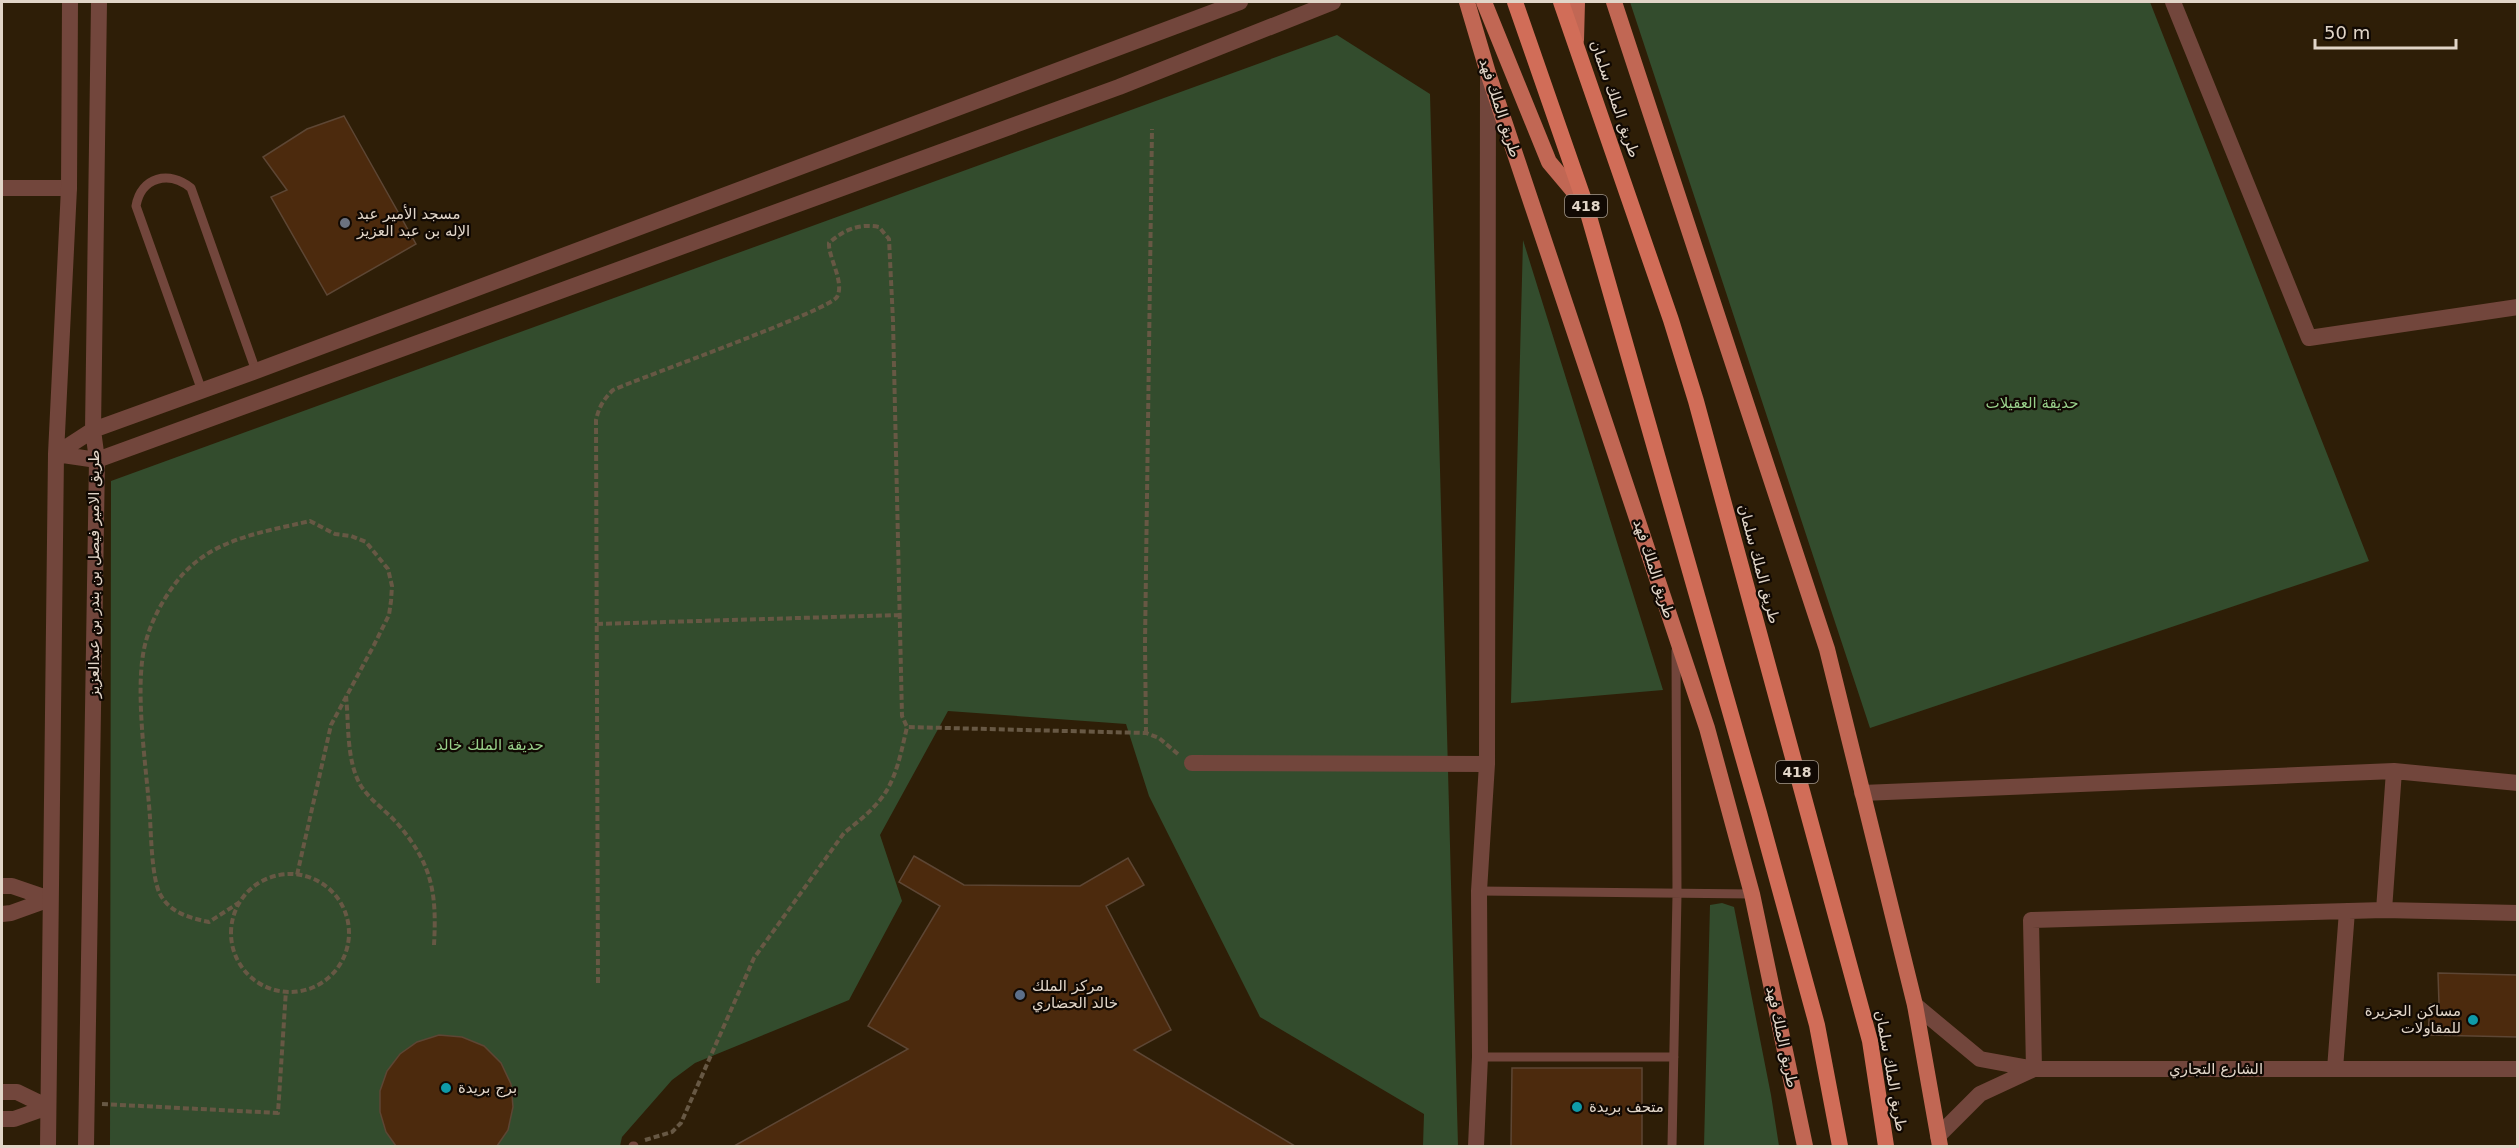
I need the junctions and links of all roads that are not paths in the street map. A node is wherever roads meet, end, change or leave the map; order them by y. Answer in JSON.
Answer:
{"nodes":[{"id":1,"x":70,"y":2,"type":"edge"},
{"id":2,"x":99,"y":2,"type":"edge"},
{"id":3,"x":1240,"y":2,"type":"edge"},
{"id":4,"x":1333,"y":2,"type":"edge"},
{"id":5,"x":1467,"y":2,"type":"edge"},
{"id":6,"x":1484,"y":2,"type":"edge"},
{"id":7,"x":1515,"y":2,"type":"edge"},
{"id":8,"x":1561,"y":2,"type":"edge"},
{"id":9,"x":1577,"y":2,"type":"edge"},
{"id":10,"x":1614,"y":2,"type":"edge"},
{"id":11,"x":2172,"y":2,"type":"edge"},
{"id":12,"x":1576,"y":40,"type":"junction"},
{"id":13,"x":1488,"y":73,"type":"junction"},
{"id":14,"x":2,"y":188,"type":"edge"},
{"id":15,"x":69,"y":188,"type":"junction"},
{"id":16,"x":1586,"y":206,"type":"junction"},
{"id":17,"x":2517,"y":307,"type":"edge"},
{"id":18,"x":256,"y":371,"type":"junction"},
{"id":19,"x":202,"y":391,"type":"junction"},
{"id":20,"x":93,"y":430,"type":"junction"},
{"id":21,"x":56,"y":454,"type":"junction"},
{"id":22,"x":97,"y":460,"type":"junction"},
{"id":23,"x":1676,"y":635,"type":"junction"},
{"id":24,"x":1192,"y":763,"type":"road end"},
{"id":25,"x":1487,"y":764,"type":"junction"},
{"id":26,"x":2394,"y":771,"type":"junction"},
{"id":27,"x":2517,"y":783,"type":"edge"},
{"id":28,"x":1862,"y":793,"type":"junction"},
{"id":29,"x":2,"y":886,"type":"edge"},
{"id":30,"x":1479,"y":891,"type":"junction"},
{"id":31,"x":1752,"y":894,"type":"junction"},
{"id":32,"x":1677,"y":895,"type":"junction"},
{"id":33,"x":50,"y":899,"type":"junction"},
{"id":34,"x":2384,"y":910,"type":"junction"},
{"id":35,"x":2347,"y":911,"type":"junction"},
{"id":36,"x":2517,"y":913,"type":"edge"},
{"id":37,"x":2,"y":914,"type":"edge"},
{"id":38,"x":1915,"y":1005,"type":"junction"},
{"id":39,"x":1674,"y":1057,"type":"junction"},
{"id":40,"x":1480,"y":1058,"type":"junction"},
{"id":41,"x":2034,"y":1069,"type":"junction"},
{"id":42,"x":2336,"y":1069,"type":"junction"},
{"id":43,"x":2517,"y":1069,"type":"edge"},
{"id":44,"x":2,"y":1092,"type":"edge"},
{"id":45,"x":48,"y":1107,"type":"junction"},
{"id":46,"x":2,"y":1119,"type":"edge"},
{"id":47,"x":1939,"y":1141,"type":"edge"},
{"id":48,"x":48,"y":1146,"type":"edge"},
{"id":49,"x":86,"y":1146,"type":"edge"},
{"id":50,"x":1476,"y":1146,"type":"edge"},
{"id":51,"x":1672,"y":1146,"type":"edge"},
{"id":52,"x":1805,"y":1146,"type":"edge"},
{"id":53,"x":1840,"y":1146,"type":"edge"},
{"id":54,"x":1886,"y":1146,"type":"edge"}],
"edges":[{"from":1,"to":15,"type":"street"},
{"from":2,"to":20,"type":"street","name":"طريق الامير فيصل بن بندر بن عبدالعزيز"},
{"from":3,"to":18,"type":"street"},
{"from":4,"to":22,"type":"street"},
{"from":5,"to":13,"type":"main road","name":"طريق الملك فهد"},
{"from":6,"to":16,"type":"main road"},
{"from":7,"to":16,"type":"highway","number":"418"},
{"from":8,"to":12,"type":"highway","name":"طريق الملك سلمان","number":"418"},
{"from":9,"to":12,"type":"main road"},
{"from":10,"to":28,"type":"main road"},
{"from":11,"to":17,"type":"street"},
{"from":12,"to":54,"type":"highway","name":"طريق الملك سلمان","number":"418"},
{"from":13,"to":23,"type":"main road","name":"طريق الملك فهد"},
{"from":13,"to":25,"type":"street"},
{"from":14,"to":15,"type":"street"},
{"from":15,"to":21,"type":"street"},
{"from":16,"to":53,"type":"highway","number":"418"},
{"from":18,"to":19,"type":"street"},
{"from":18,"to":19,"type":"lane"},
{"from":19,"to":20,"type":"street"},
{"from":20,"to":21,"type":"street"},
{"from":20,"to":22,"type":"street","name":"طريق الامير فيصل بن بندر بن عبدالعزيز"},
{"from":21,"to":22,"type":"street"},
{"from":21,"to":33,"type":"street"},
{"from":22,"to":49,"type":"street","name":"طريق الامير فيصل بن بندر بن عبدالعزيز"},
{"from":23,"to":31,"type":"main road","name":"طريق الملك فهد"},
{"from":23,"to":32,"type":"lane"},
{"from":24,"to":25,"type":"street"},
{"from":25,"to":30,"type":"street"},
{"from":26,"to":27,"type":"street"},
{"from":26,"to":28,"type":"street"},
{"from":26,"to":34,"type":"street"},
{"from":28,"to":38,"type":"main road"},
{"from":29,"to":33,"type":"street"},
{"from":30,"to":32,"type":"lane"},
{"from":30,"to":40,"type":"street"},
{"from":31,"to":32,"type":"lane"},
{"from":31,"to":52,"type":"main road","name":"طريق الملك فهد"},
{"from":32,"to":39,"type":"lane"},
{"from":33,"to":37,"type":"street"},
{"from":33,"to":45,"type":"street"},
{"from":34,"to":35,"type":"street"},
{"from":34,"to":36,"type":"street"},
{"from":35,"to":41,"type":"street"},
{"from":35,"to":42,"type":"street"},
{"from":38,"to":41,"type":"street"},
{"from":38,"to":47,"type":"main road"},
{"from":39,"to":40,"type":"lane"},
{"from":39,"to":51,"type":"lane"},
{"from":40,"to":50,"type":"street"},
{"from":41,"to":42,"type":"street","name":"الشارع التجاري"},
{"from":41,"to":47,"type":"street","name":"الشارع التجاري"},
{"from":42,"to":43,"type":"street","name":"الشارع التجاري"},
{"from":44,"to":45,"type":"street"},
{"from":45,"to":46,"type":"street"},
{"from":45,"to":48,"type":"street"}]}
